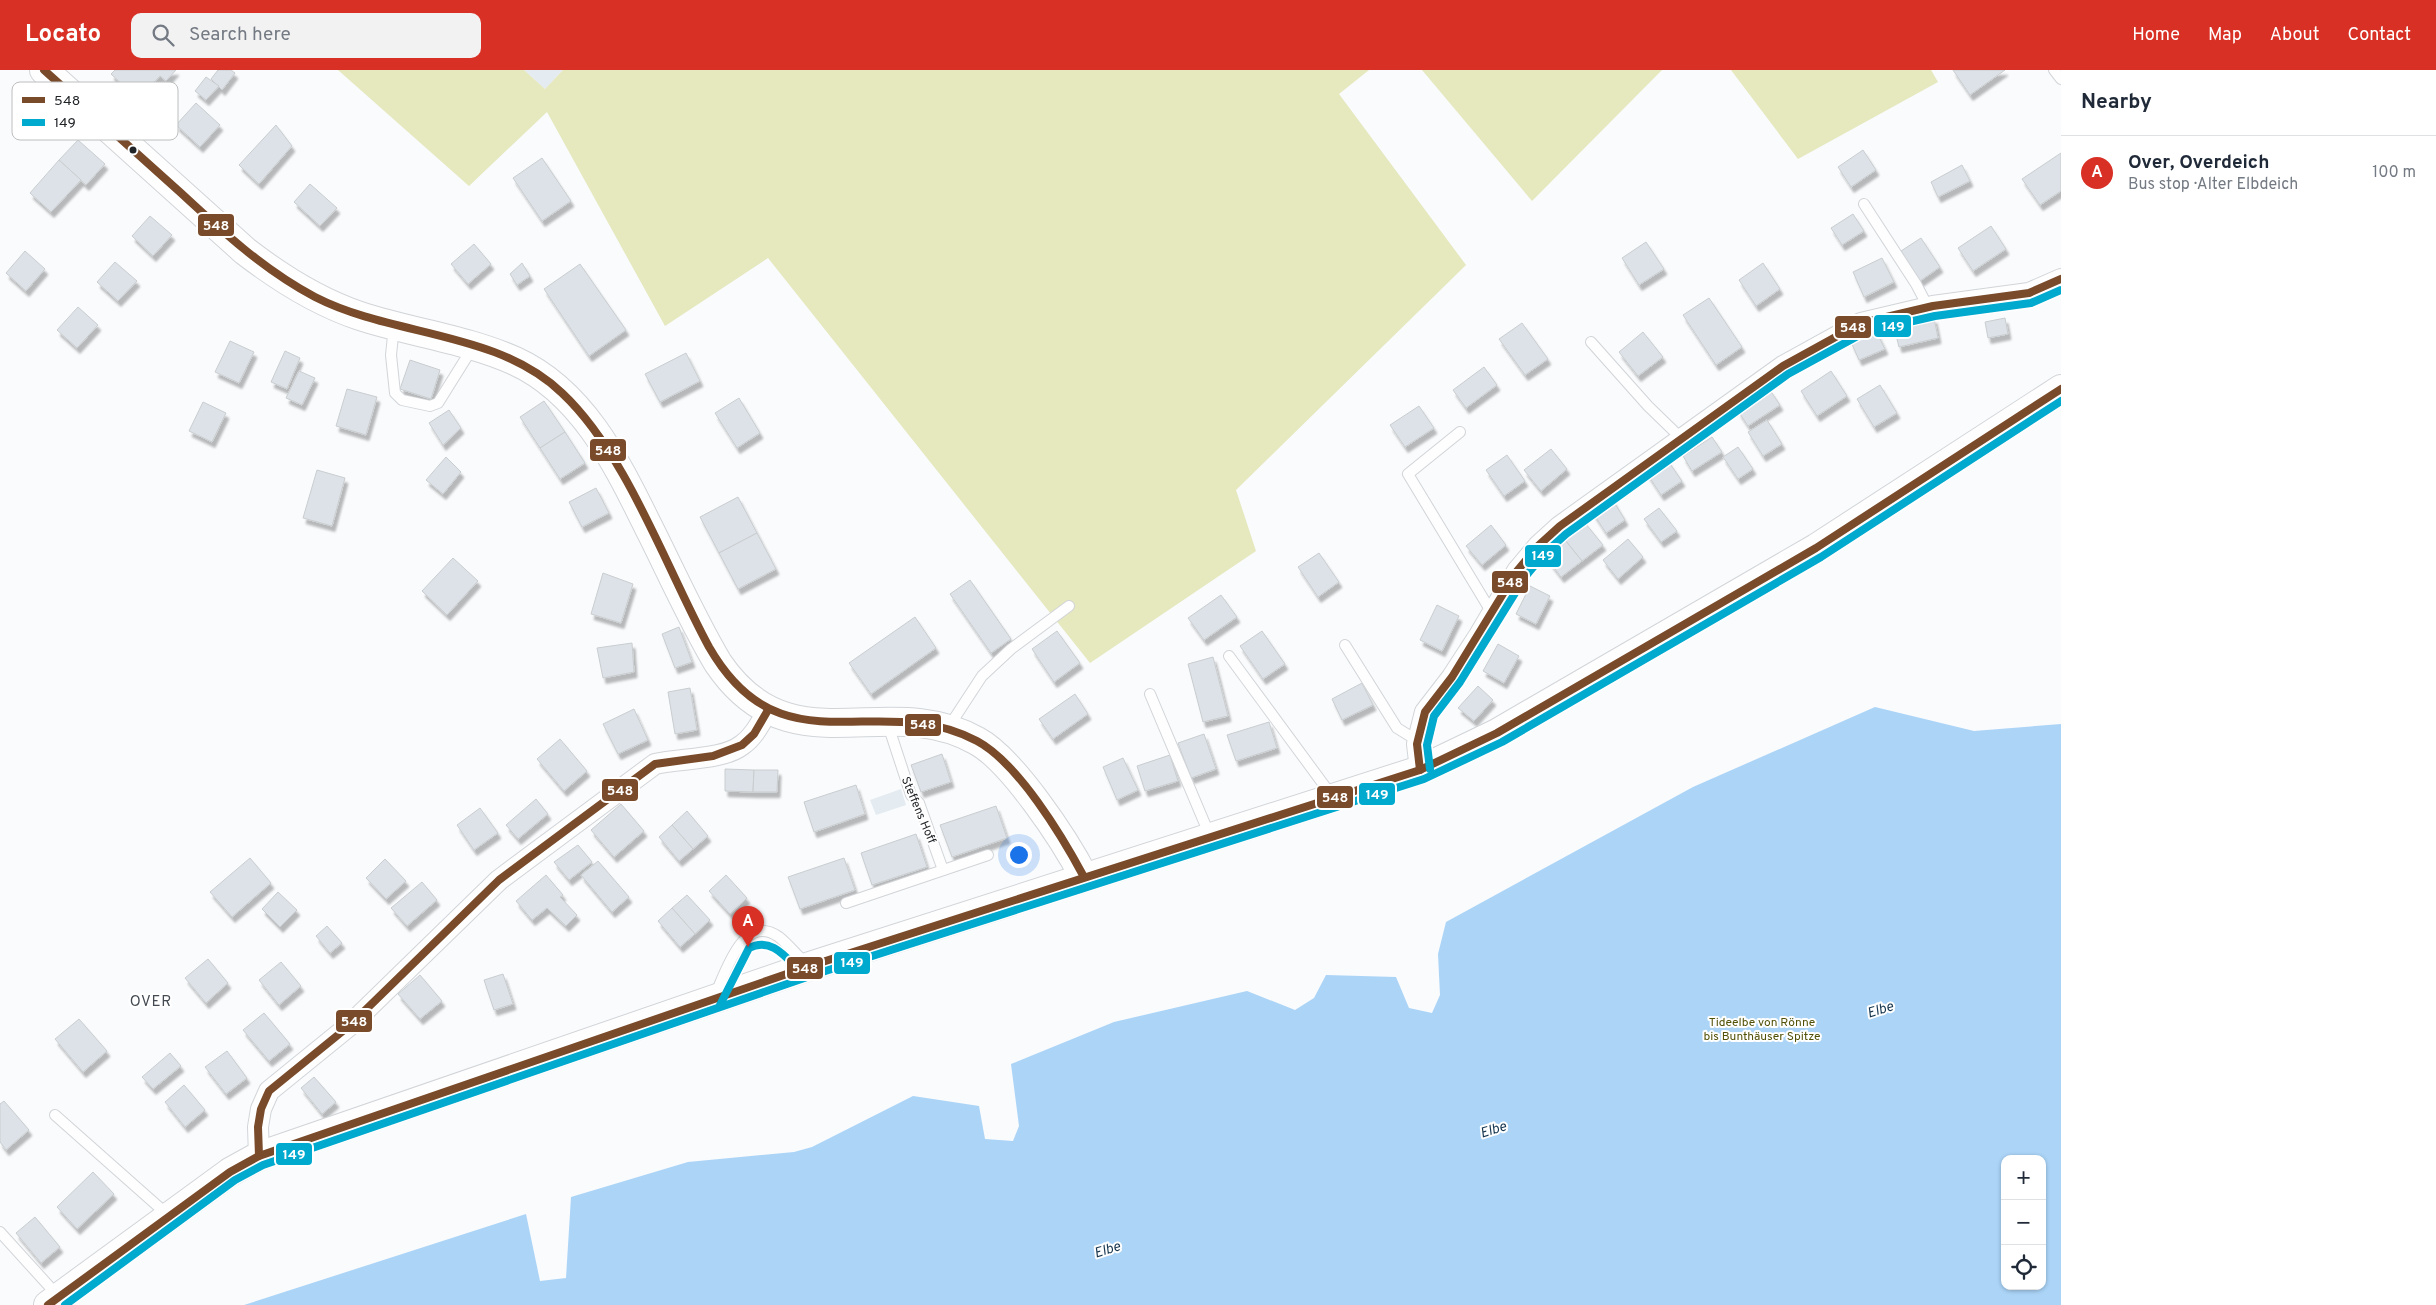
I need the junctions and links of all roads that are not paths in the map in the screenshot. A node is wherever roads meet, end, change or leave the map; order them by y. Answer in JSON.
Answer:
{"nodes":[{"id":1,"x":44,"y":70,"type":"edge"},
{"id":2,"x":2054,"y":70,"type":"edge"},
{"id":3,"x":2061,"y":79,"type":"edge"},
{"id":4,"x":57,"y":82,"type":"edge"},
{"id":5,"x":122,"y":140,"type":"edge"},
{"id":6,"x":1864,"y":204,"type":"dead end"},
{"id":7,"x":2061,"y":279,"type":"edge"},
{"id":8,"x":1928,"y":307,"type":"junction"},
{"id":9,"x":394,"y":325,"type":"junction"},
{"id":10,"x":1590,"y":342,"type":"dead end"},
{"id":11,"x":474,"y":345,"type":"junction"},
{"id":12,"x":2061,"y":389,"type":"edge"},
{"id":13,"x":1460,"y":432,"type":"dead end"},
{"id":14,"x":1682,"y":438,"type":"junction"},
{"id":15,"x":1069,"y":606,"type":"dead end"},
{"id":16,"x":1492,"y":613,"type":"junction"},
{"id":17,"x":1345,"y":644,"type":"dead end"},
{"id":18,"x":1229,"y":656,"type":"dead end"},
{"id":19,"x":1150,"y":694,"type":"dead end"},
{"id":20,"x":768,"y":710,"type":"junction"},
{"id":21,"x":887,"y":721,"type":"junction"},
{"id":22,"x":948,"y":728,"type":"junction"},
{"id":23,"x":1418,"y":741,"type":"junction"},
{"id":24,"x":1420,"y":770,"type":"junction"},
{"id":25,"x":1334,"y":798,"type":"junction"},
{"id":26,"x":1210,"y":837,"type":"junction"},
{"id":27,"x":988,"y":855,"type":"dead end"},
{"id":28,"x":943,"y":870,"type":"junction"},
{"id":29,"x":1084,"y":877,"type":"junction"},
{"id":30,"x":846,"y":903,"type":"dead end"},
{"id":31,"x":810,"y":966,"type":"junction"},
{"id":32,"x":711,"y":1001,"type":"junction"},
{"id":33,"x":55,"y":1115,"type":"dead end"},
{"id":34,"x":260,"y":1156,"type":"junction"},
{"id":35,"x":169,"y":1216,"type":"junction"},
{"id":36,"x":0,"y":1232,"type":"edge"},
{"id":37,"x":54,"y":1301,"type":"edge"}],
"edges":[{"from":1,"to":4,"type":"street"},
{"from":2,"to":3,"type":"lane"},
{"from":5,"to":9,"type":"street"},
{"from":6,"to":8,"type":"lane"},
{"from":7,"to":8,"type":"street"},
{"from":8,"to":14,"type":"street"},
{"from":9,"to":11,"type":"street"},
{"from":9,"to":11,"type":"lane"},
{"from":10,"to":14,"type":"lane"},
{"from":11,"to":20,"type":"street"},
{"from":12,"to":24,"type":"street"},
{"from":13,"to":16,"type":"lane"},
{"from":14,"to":16,"type":"street"},
{"from":15,"to":22,"type":"lane"},
{"from":16,"to":23,"type":"street"},
{"from":17,"to":23,"type":"lane"},
{"from":18,"to":25,"type":"lane"},
{"from":19,"to":26,"type":"lane"},
{"from":20,"to":21,"type":"street"},
{"from":20,"to":34,"type":"street"},
{"from":21,"to":22,"type":"street"},
{"from":21,"to":28,"type":"lane","name":"Steffens Hoff"},
{"from":22,"to":29,"type":"street"},
{"from":23,"to":24,"type":"street"},
{"from":24,"to":25,"type":"street"},
{"from":25,"to":26,"type":"street"},
{"from":26,"to":29,"type":"street"},
{"from":27,"to":28,"type":"lane"},
{"from":28,"to":30,"type":"lane"},
{"from":29,"to":31,"type":"street"},
{"from":31,"to":32,"type":"street"},
{"from":31,"to":32,"type":"lane"},
{"from":32,"to":34,"type":"street"},
{"from":33,"to":35,"type":"lane"},
{"from":34,"to":35,"type":"street"},
{"from":35,"to":37,"type":"street"},
{"from":36,"to":37,"type":"lane"}]}
